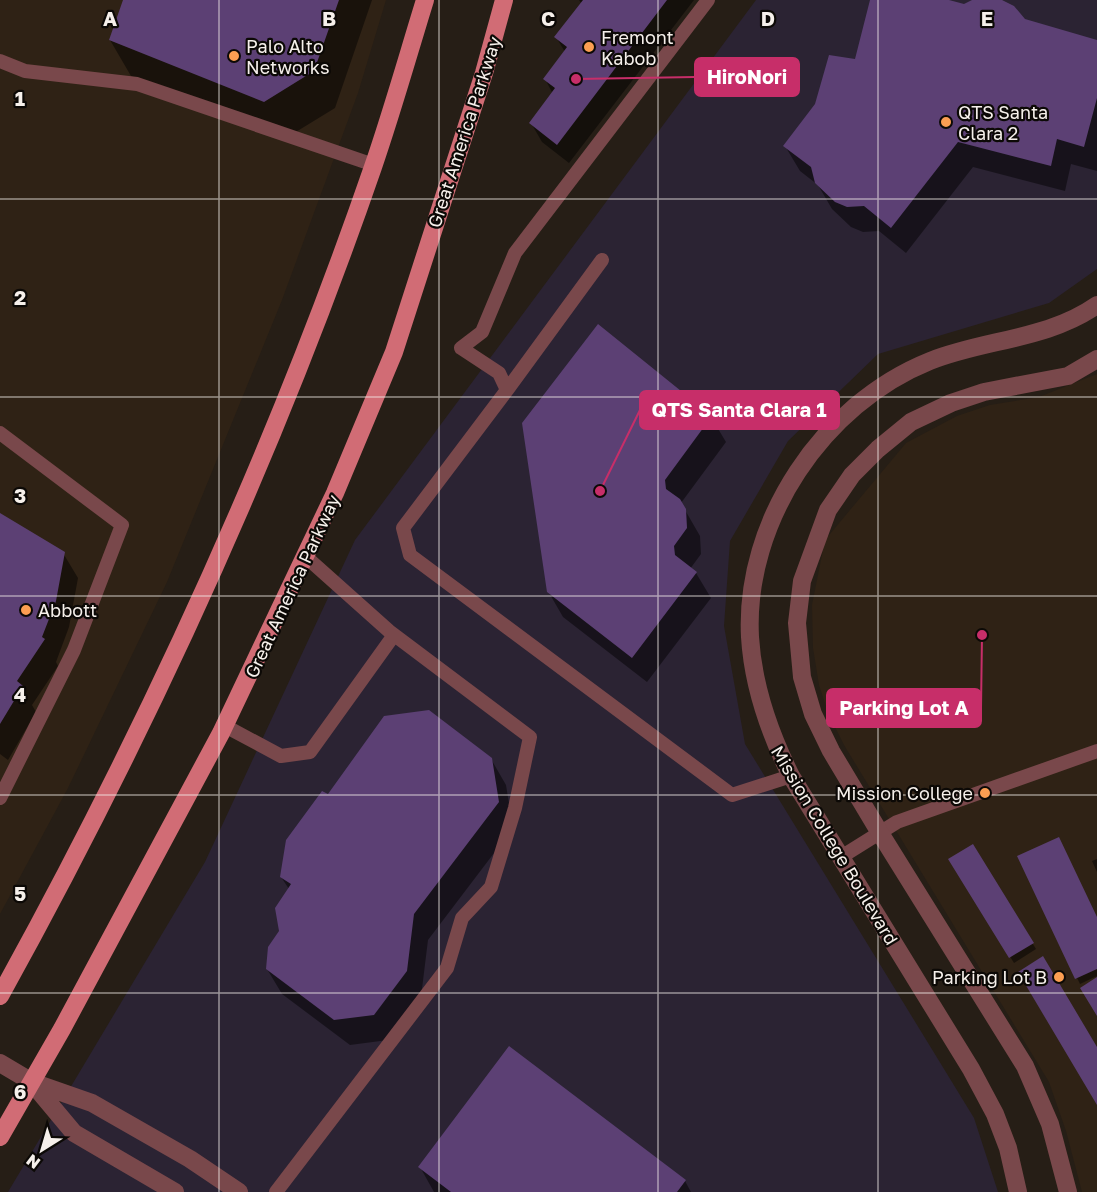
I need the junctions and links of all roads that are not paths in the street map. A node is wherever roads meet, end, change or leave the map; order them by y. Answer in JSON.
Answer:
{"nodes":[{"id":1,"x":425,"y":0,"type":"edge"},
{"id":2,"x":504,"y":0,"type":"edge"},
{"id":3,"x":708,"y":0,"type":"edge"},
{"id":4,"x":0,"y":61,"type":"edge"},
{"id":5,"x":374,"y":165,"type":"junction"},
{"id":6,"x":602,"y":260,"type":"dead end"},
{"id":7,"x":1097,"y":305,"type":"edge"},
{"id":8,"x":1097,"y":359,"type":"edge"},
{"id":9,"x":507,"y":390,"type":"junction"},
{"id":10,"x":0,"y":433,"type":"edge"},
{"id":11,"x":305,"y":556,"type":"junction"},
{"id":12,"x":394,"y":635,"type":"junction"},
{"id":13,"x":225,"y":726,"type":"junction"},
{"id":14,"x":1097,"y":751,"type":"edge"},
{"id":15,"x":791,"y":776,"type":"junction"},
{"id":16,"x":0,"y":798,"type":"edge"},
{"id":17,"x":880,"y":833,"type":"junction"},
{"id":18,"x":841,"y":857,"type":"junction"},
{"id":19,"x":0,"y":996,"type":"edge"},
{"id":20,"x":0,"y":1063,"type":"edge"},
{"id":21,"x":32,"y":1082,"type":"junction"},
{"id":22,"x":0,"y":1137,"type":"edge"},
{"id":23,"x":175,"y":1192,"type":"edge"},
{"id":24,"x":239,"y":1192,"type":"edge"},
{"id":25,"x":276,"y":1192,"type":"edge"},
{"id":26,"x":1018,"y":1192,"type":"edge"},
{"id":27,"x":1068,"y":1192,"type":"edge"}],
"edges":[{"from":1,"to":5,"type":"main road"},
{"from":2,"to":11,"type":"main road","name":"Great America Parkway"},
{"from":3,"to":9,"type":"lane"},
{"from":4,"to":5,"type":"lane"},
{"from":5,"to":19,"type":"main road"},
{"from":6,"to":9,"type":"lane"},
{"from":7,"to":15,"type":"street","name":"Mission College Boulevard"},
{"from":8,"to":17,"type":"street"},
{"from":9,"to":15,"type":"lane"},
{"from":10,"to":16,"type":"lane"},
{"from":11,"to":12,"type":"lane"},
{"from":11,"to":13,"type":"main road","name":"Great America Parkway"},
{"from":12,"to":13,"type":"lane"},
{"from":12,"to":25,"type":"lane"},
{"from":13,"to":21,"type":"main road","name":"Great America Parkway"},
{"from":14,"to":17,"type":"lane"},
{"from":15,"to":18,"type":"street","name":"Mission College Boulevard"},
{"from":17,"to":18,"type":"lane"},
{"from":17,"to":27,"type":"street"},
{"from":18,"to":26,"type":"street","name":"Mission College Boulevard"},
{"from":20,"to":21,"type":"street"},
{"from":21,"to":22,"type":"main road","name":"Great America Parkway"},
{"from":21,"to":23,"type":"street"},
{"from":21,"to":24,"type":"street"}]}
